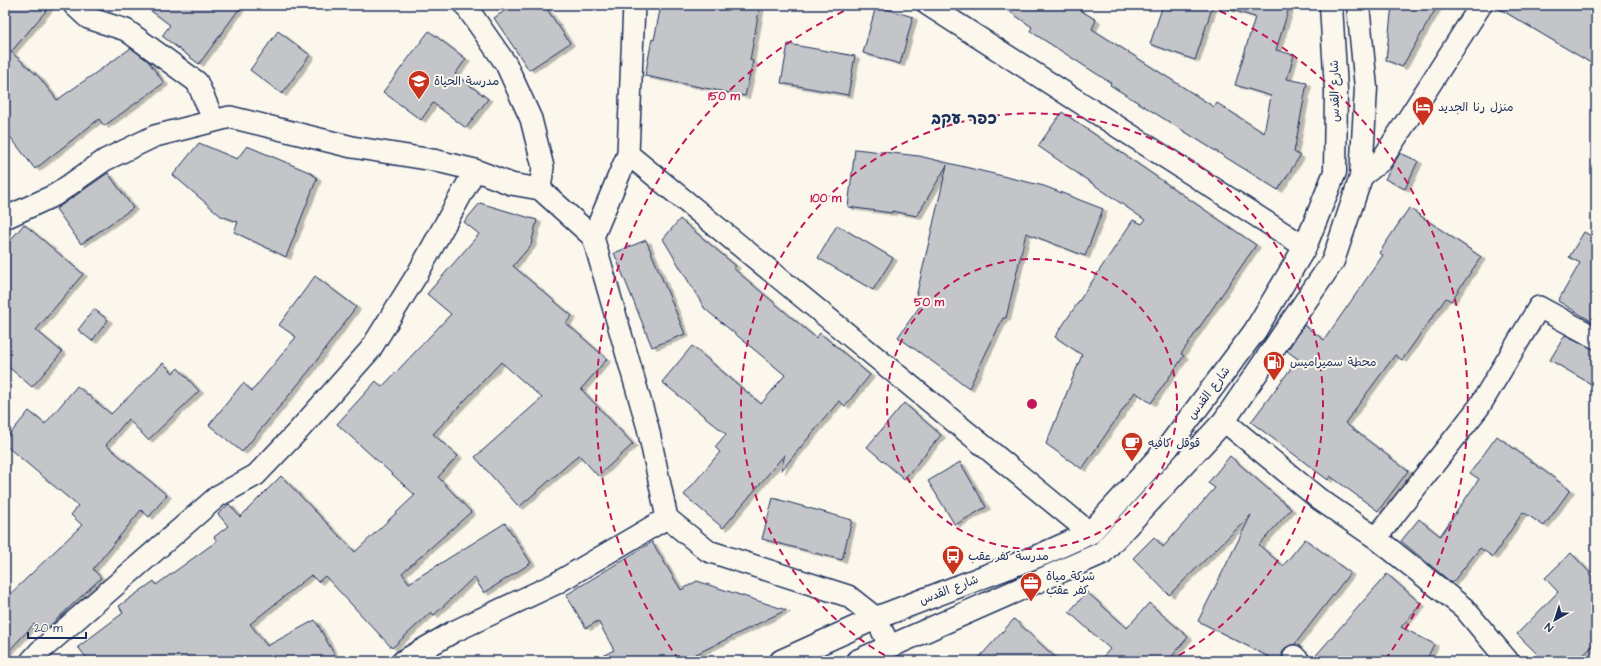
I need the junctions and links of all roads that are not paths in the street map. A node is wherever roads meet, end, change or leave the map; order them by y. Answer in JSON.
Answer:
{"nodes":[{"id":1,"x":74,"y":5,"type":"edge"},
{"id":2,"x":464,"y":5,"type":"edge"},
{"id":3,"x":634,"y":5,"type":"edge"},
{"id":4,"x":928,"y":5,"type":"edge"},
{"id":5,"x":1331,"y":5,"type":"edge"},
{"id":6,"x":1358,"y":5,"type":"edge"},
{"id":7,"x":1481,"y":5,"type":"edge"},
{"id":8,"x":214,"y":120,"type":"junction"},
{"id":9,"x":628,"y":154,"type":"junction"},
{"id":10,"x":475,"y":170,"type":"junction"},
{"id":11,"x":1361,"y":177,"type":"junction"},
{"id":12,"x":540,"y":189,"type":"junction"},
{"id":13,"x":5,"y":218,"type":"edge"},
{"id":14,"x":593,"y":237,"type":"junction"},
{"id":15,"x":1305,"y":247,"type":"junction"},
{"id":16,"x":1596,"y":338,"type":"edge"},
{"id":17,"x":1224,"y":421,"type":"junction"},
{"id":18,"x":667,"y":518,"type":"junction"},
{"id":19,"x":1090,"y":533,"type":"junction"},
{"id":20,"x":1376,"y":538,"type":"junction"},
{"id":21,"x":876,"y":618,"type":"junction"},
{"id":22,"x":893,"y":653,"type":"edge"},
{"id":23,"x":31,"y":661,"type":"edge"},
{"id":24,"x":403,"y":661,"type":"edge"},
{"id":25,"x":781,"y":661,"type":"edge"},
{"id":26,"x":857,"y":661,"type":"edge"},
{"id":27,"x":1508,"y":661,"type":"edge"}],
"edges":[{"from":1,"to":8,"type":"street"},
{"from":2,"to":12,"type":"street"},
{"from":3,"to":9,"type":"street"},
{"from":4,"to":15,"type":"street"},
{"from":5,"to":15,"type":"main road","name":"شارع القدس"},
{"from":6,"to":11,"type":"main road"},
{"from":7,"to":11,"type":"street"},
{"from":8,"to":10,"type":"street"},
{"from":8,"to":13,"type":"street"},
{"from":9,"to":14,"type":"street"},
{"from":9,"to":19,"type":"street"},
{"from":10,"to":12,"type":"street"},
{"from":10,"to":23,"type":"street"},
{"from":11,"to":17,"type":"main road"},
{"from":12,"to":14,"type":"street"},
{"from":14,"to":18,"type":"street"},
{"from":15,"to":19,"type":"main road","name":"شارع القدس"},
{"from":16,"to":20,"type":"street"},
{"from":17,"to":20,"type":"street"},
{"from":17,"to":22,"type":"main road"},
{"from":18,"to":21,"type":"street"},
{"from":18,"to":24,"type":"street"},
{"from":19,"to":21,"type":"main road","name":"شارع القدس"},
{"from":20,"to":27,"type":"street"},
{"from":21,"to":22,"type":"street"},
{"from":21,"to":25,"type":"main road","name":"شارع القدس"},
{"from":22,"to":26,"type":"main road"}]}
